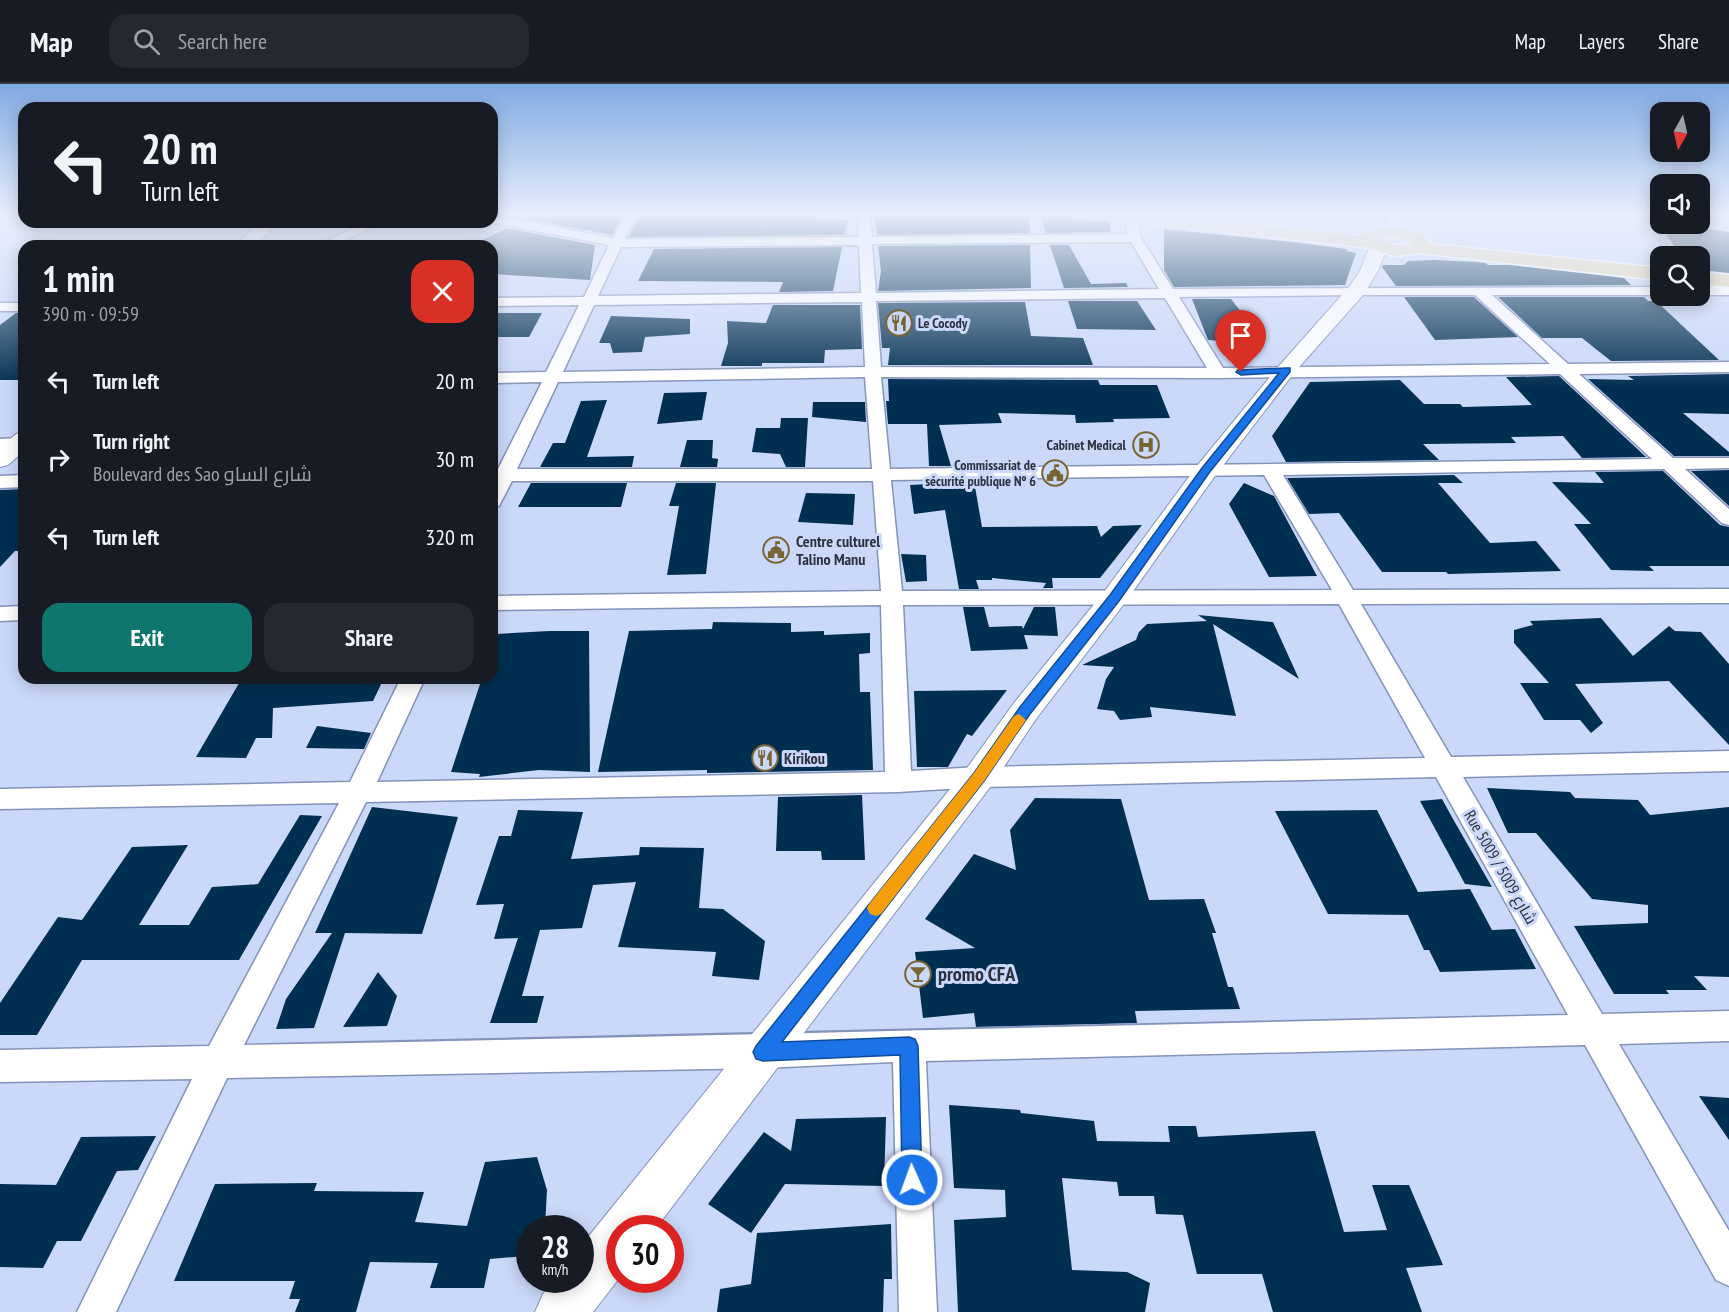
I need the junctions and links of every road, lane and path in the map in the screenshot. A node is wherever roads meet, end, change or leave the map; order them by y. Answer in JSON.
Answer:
{"nodes":[{"id":1,"x":603,"y":272,"type":"edge"},
{"id":2,"x":867,"y":272,"type":"edge"},
{"id":3,"x":1157,"y":272,"type":"edge"},
{"id":4,"x":1255,"y":272,"type":"edge"},
{"id":5,"x":1355,"y":272,"type":"edge"},
{"id":6,"x":1439,"y":272,"type":"edge"},
{"id":7,"x":1710,"y":273,"type":"edge"},
{"id":8,"x":1729,"y":275,"type":"edge"},
{"id":9,"x":1710,"y":279,"type":"edge"},
{"id":10,"x":1729,"y":281,"type":"edge"},
{"id":11,"x":1650,"y":291,"type":"edge"},
{"id":12,"x":1710,"y":291,"type":"edge"},
{"id":13,"x":1729,"y":291,"type":"edge"},
{"id":14,"x":1171,"y":293,"type":"junction"},
{"id":15,"x":1481,"y":293,"type":"junction"},
{"id":16,"x":868,"y":296,"type":"junction"},
{"id":17,"x":588,"y":301,"type":"junction"},
{"id":18,"x":498,"y":302,"type":"edge"},
{"id":19,"x":18,"y":306,"type":"edge"},
{"id":20,"x":0,"y":307,"type":"edge"},
{"id":21,"x":1729,"y":367,"type":"edge"},
{"id":22,"x":1564,"y":368,"type":"junction"},
{"id":23,"x":1286,"y":370,"type":"junction"},
{"id":24,"x":873,"y":372,"type":"junction"},
{"id":25,"x":1218,"y":373,"type":"junction"},
{"id":26,"x":551,"y":377,"type":"junction"},
{"id":27,"x":498,"y":378,"type":"edge"},
{"id":28,"x":14,"y":442,"type":"edge"},
{"id":29,"x":0,"y":460,"type":"edge"},
{"id":30,"x":1729,"y":463,"type":"edge"},
{"id":31,"x":1668,"y":464,"type":"junction"},
{"id":32,"x":1270,"y":469,"type":"junction"},
{"id":33,"x":1206,"y":471,"type":"junction"},
{"id":34,"x":498,"y":475,"type":"edge"},
{"id":35,"x":881,"y":475,"type":"junction"},
{"id":36,"x":18,"y":481,"type":"edge"},
{"id":37,"x":0,"y":482,"type":"edge"},
{"id":38,"x":1729,"y":519,"type":"edge"},
{"id":39,"x":1729,"y":596,"type":"edge"},
{"id":40,"x":892,"y":598,"type":"junction"},
{"id":41,"x":1114,"y":598,"type":"junction"},
{"id":42,"x":1347,"y":598,"type":"junction"},
{"id":43,"x":498,"y":603,"type":"edge"},
{"id":44,"x":18,"y":613,"type":"edge"},
{"id":45,"x":0,"y":614,"type":"edge"},
{"id":46,"x":410,"y":684,"type":"edge"},
{"id":47,"x":1729,"y":761,"type":"edge"},
{"id":48,"x":1443,"y":766,"type":"junction"},
{"id":49,"x":979,"y":777,"type":"junction"},
{"id":50,"x":898,"y":782,"type":"junction"},
{"id":51,"x":358,"y":793,"type":"junction"},
{"id":52,"x":0,"y":799,"type":"edge"},
{"id":53,"x":1729,"y":1026,"type":"edge"},
{"id":54,"x":1594,"y":1029,"type":"junction"},
{"id":55,"x":909,"y":1046,"type":"junction"},
{"id":56,"x":763,"y":1052,"type":"junction"},
{"id":57,"x":218,"y":1062,"type":"junction"},
{"id":58,"x":0,"y":1066,"type":"edge"},
{"id":59,"x":636,"y":1215,"type":"edge"},
{"id":60,"x":606,"y":1254,"type":"edge"},
{"id":61,"x":1729,"y":1267,"type":"edge"},
{"id":62,"x":96,"y":1312,"type":"edge"},
{"id":63,"x":561,"y":1312,"type":"edge"},
{"id":64,"x":918,"y":1312,"type":"edge"}],
"edges":[{"from":1,"to":17,"type":"street"},
{"from":2,"to":16,"type":"street"},
{"from":3,"to":14,"type":"street"},
{"from":4,"to":14,"type":"street"},
{"from":5,"to":23,"type":"street"},
{"from":6,"to":15,"type":"street"},
{"from":7,"to":8,"type":"main road"},
{"from":9,"to":10,"type":"main road"},
{"from":11,"to":15,"type":"street"},
{"from":12,"to":13,"type":"street"},
{"from":14,"to":16,"type":"street"},
{"from":14,"to":25,"type":"street"},
{"from":15,"to":22,"type":"street"},
{"from":16,"to":17,"type":"street"},
{"from":16,"to":24,"type":"street"},
{"from":17,"to":18,"type":"street"},
{"from":17,"to":26,"type":"street"},
{"from":19,"to":20,"type":"street"},
{"from":21,"to":22,"type":"street"},
{"from":22,"to":23,"type":"street"},
{"from":22,"to":31,"type":"street"},
{"from":23,"to":25,"type":"street"},
{"from":23,"to":33,"type":"street"},
{"from":24,"to":25,"type":"street"},
{"from":24,"to":26,"type":"street"},
{"from":24,"to":35,"type":"street"},
{"from":26,"to":27,"type":"street"},
{"from":26,"to":34,"type":"street"},
{"from":28,"to":29,"type":"street"},
{"from":30,"to":31,"type":"street"},
{"from":31,"to":32,"type":"street"},
{"from":31,"to":38,"type":"street"},
{"from":32,"to":33,"type":"street"},
{"from":32,"to":42,"type":"street","name":"Rue 5009 / شارع 5009"},
{"from":33,"to":35,"type":"street"},
{"from":33,"to":41,"type":"street"},
{"from":34,"to":35,"type":"street"},
{"from":35,"to":40,"type":"street"},
{"from":36,"to":37,"type":"street"},
{"from":39,"to":42,"type":"street"},
{"from":40,"to":41,"type":"street"},
{"from":40,"to":43,"type":"street"},
{"from":40,"to":50,"type":"street"},
{"from":41,"to":42,"type":"street"},
{"from":41,"to":49,"type":"street"},
{"from":42,"to":48,"type":"street","name":"Rue 5009 / شارع 5009"},
{"from":44,"to":45,"type":"street"},
{"from":46,"to":51,"type":"street"},
{"from":47,"to":48,"type":"street"},
{"from":48,"to":49,"type":"street"},
{"from":48,"to":54,"type":"street","name":"Rue 5009 / شارع 5009"},
{"from":49,"to":50,"type":"street"},
{"from":49,"to":56,"type":"street"},
{"from":50,"to":51,"type":"street"},
{"from":51,"to":52,"type":"street"},
{"from":51,"to":57,"type":"street"},
{"from":53,"to":54,"type":"street"},
{"from":54,"to":55,"type":"street"},
{"from":54,"to":61,"type":"street","name":"Rue 5009 / شارع 5009"},
{"from":55,"to":56,"type":"street"},
{"from":55,"to":64,"type":"street"},
{"from":56,"to":57,"type":"street"},
{"from":56,"to":59,"type":"street"},
{"from":57,"to":58,"type":"street"},
{"from":57,"to":62,"type":"street"},
{"from":60,"to":63,"type":"street"}]}
